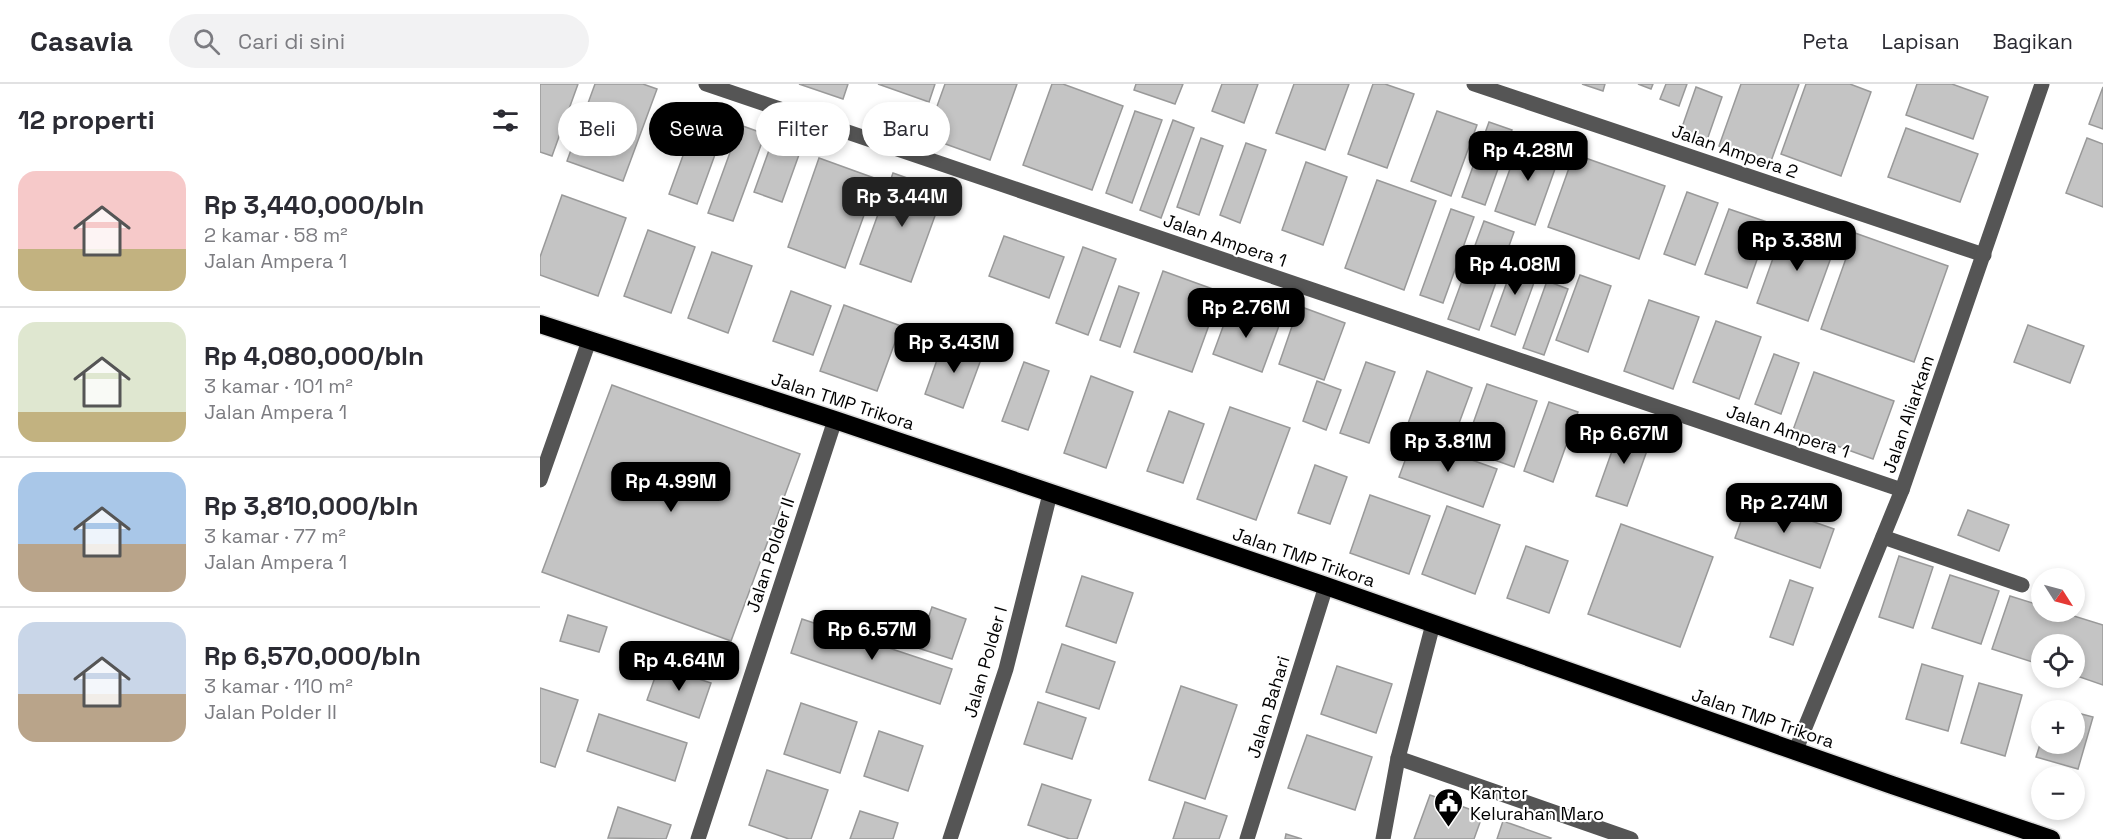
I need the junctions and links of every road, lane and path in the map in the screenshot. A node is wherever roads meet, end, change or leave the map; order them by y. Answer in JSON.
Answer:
{"nodes":[{"id":1,"x":706,"y":84,"type":"edge"},
{"id":2,"x":1474,"y":84,"type":"edge"},
{"id":3,"x":2042,"y":84,"type":"edge"},
{"id":4,"x":1984,"y":255,"type":"junction"},
{"id":5,"x":540,"y":324,"type":"edge"},
{"id":6,"x":589,"y":341,"type":"junction"},
{"id":7,"x":835,"y":420,"type":"junction"},
{"id":8,"x":540,"y":480,"type":"edge"},
{"id":9,"x":1902,"y":490,"type":"junction"},
{"id":10,"x":1050,"y":494,"type":"junction"},
{"id":11,"x":1883,"y":537,"type":"junction"},
{"id":12,"x":2022,"y":585,"type":"dead end"},
{"id":13,"x":1326,"y":586,"type":"junction"},
{"id":14,"x":1433,"y":624,"type":"junction"},
{"id":15,"x":1796,"y":752,"type":"junction"},
{"id":16,"x":1398,"y":758,"type":"junction"},
{"id":17,"x":698,"y":839,"type":"edge"},
{"id":18,"x":950,"y":839,"type":"edge"},
{"id":19,"x":1247,"y":839,"type":"edge"},
{"id":20,"x":1383,"y":839,"type":"edge"},
{"id":21,"x":1631,"y":839,"type":"edge"},
{"id":22,"x":2051,"y":839,"type":"edge"}],
"edges":[{"from":1,"to":9,"type":"street","name":"Jalan Ampera 1"},
{"from":2,"to":4,"type":"street","name":"Jalan Ampera 2"},
{"from":3,"to":4,"type":"street","name":"Jalan Aliarkam"},
{"from":4,"to":9,"type":"street","name":"Jalan Aliarkam"},
{"from":5,"to":6,"type":"highway","name":"Jalan TMP Trikora"},
{"from":6,"to":7,"type":"highway","name":"Jalan TMP Trikora"},
{"from":6,"to":8,"type":"street"},
{"from":7,"to":10,"type":"highway","name":"Jalan TMP Trikora"},
{"from":7,"to":17,"type":"street","name":"Jalan Polder II"},
{"from":9,"to":11,"type":"street","name":"Jalan Aliarkam"},
{"from":10,"to":13,"type":"highway","name":"Jalan TMP Trikora"},
{"from":10,"to":18,"type":"street","name":"Jalan Polder I"},
{"from":11,"to":12,"type":"street"},
{"from":11,"to":15,"type":"street","name":"Jalan Aliarkam"},
{"from":13,"to":14,"type":"highway","name":"Jalan TMP Trikora"},
{"from":13,"to":19,"type":"street","name":"Jalan Bahari"},
{"from":14,"to":15,"type":"highway","name":"Jalan TMP Trikora"},
{"from":14,"to":16,"type":"street"},
{"from":15,"to":22,"type":"highway","name":"Jalan TMP Trikora"},
{"from":16,"to":20,"type":"street"},
{"from":16,"to":21,"type":"street"}]}
